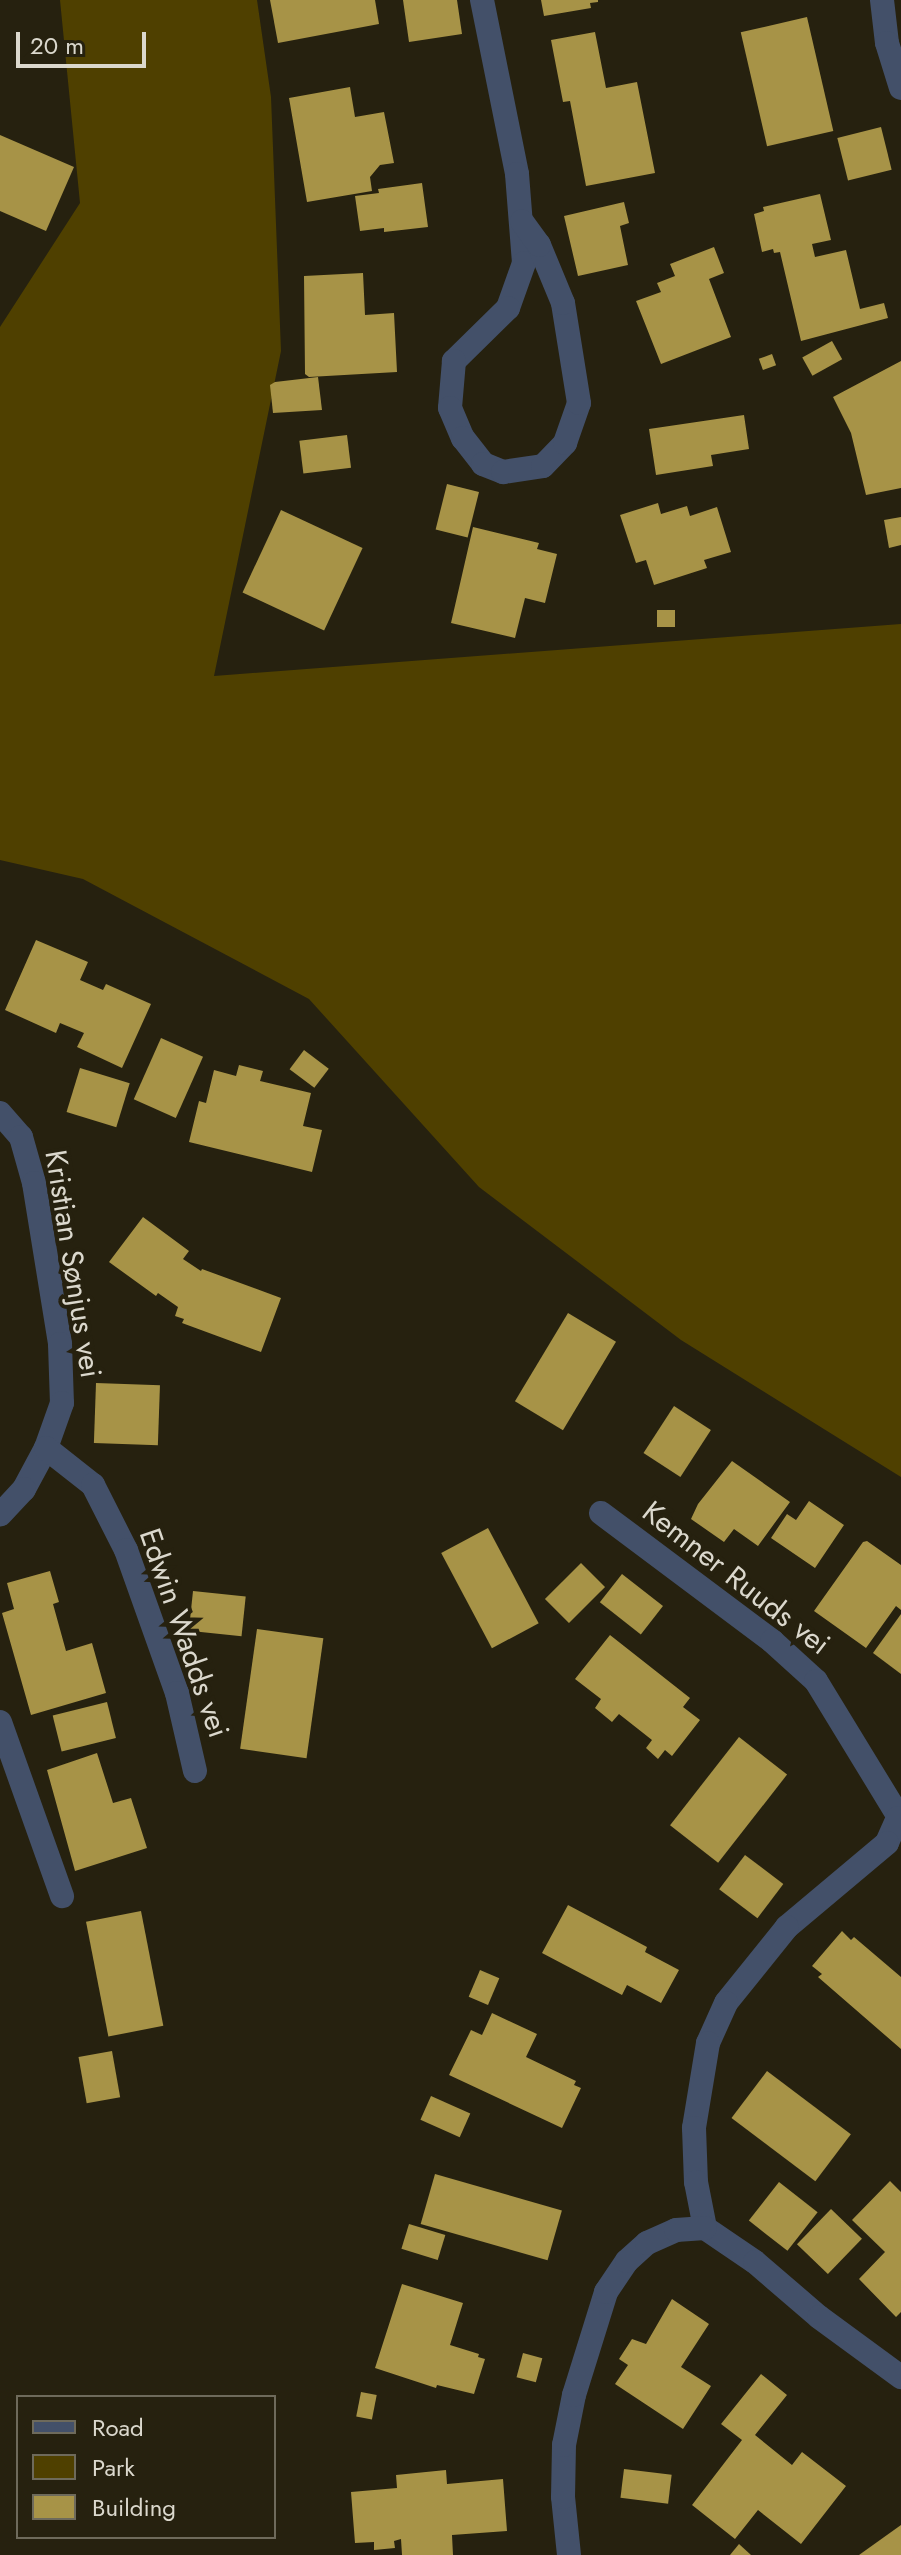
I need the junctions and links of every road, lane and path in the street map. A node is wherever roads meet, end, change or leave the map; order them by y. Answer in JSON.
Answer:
{"nodes":[{"id":1,"x":482,"y":0,"type":"edge"},
{"id":2,"x":882,"y":0,"type":"edge"},
{"id":3,"x":901,"y":88,"type":"edge"},
{"id":4,"x":522,"y":222,"type":"junction"},
{"id":5,"x":0,"y":1113,"type":"edge"},
{"id":6,"x":46,"y":1448,"type":"junction"},
{"id":7,"x":2,"y":1513,"type":"edge"},
{"id":8,"x":601,"y":1513,"type":"dead end"},
{"id":9,"x":0,"y":1722,"type":"edge"},
{"id":10,"x":195,"y":1771,"type":"dead end"},
{"id":11,"x":900,"y":1819,"type":"edge"},
{"id":12,"x":62,"y":1896,"type":"dead end"},
{"id":13,"x":705,"y":2228,"type":"junction"},
{"id":14,"x":901,"y":2377,"type":"edge"},
{"id":15,"x":569,"y":2555,"type":"edge"}],
"edges":[{"from":1,"to":4,"type":"street"},
{"from":2,"to":3,"type":"street"},
{"from":4,"to":4,"type":"street"},
{"from":5,"to":6,"type":"street","name":"Kristian Sønjus vei"},
{"from":6,"to":7,"type":"street","name":"Kristian Sønjus vei"},
{"from":6,"to":10,"type":"street","name":"Edwin Wadds vei"},
{"from":8,"to":11,"type":"street","name":"Kemner Ruuds vei"},
{"from":9,"to":12,"type":"street"},
{"from":11,"to":13,"type":"street"},
{"from":13,"to":14,"type":"street"},
{"from":13,"to":15,"type":"street"}]}
